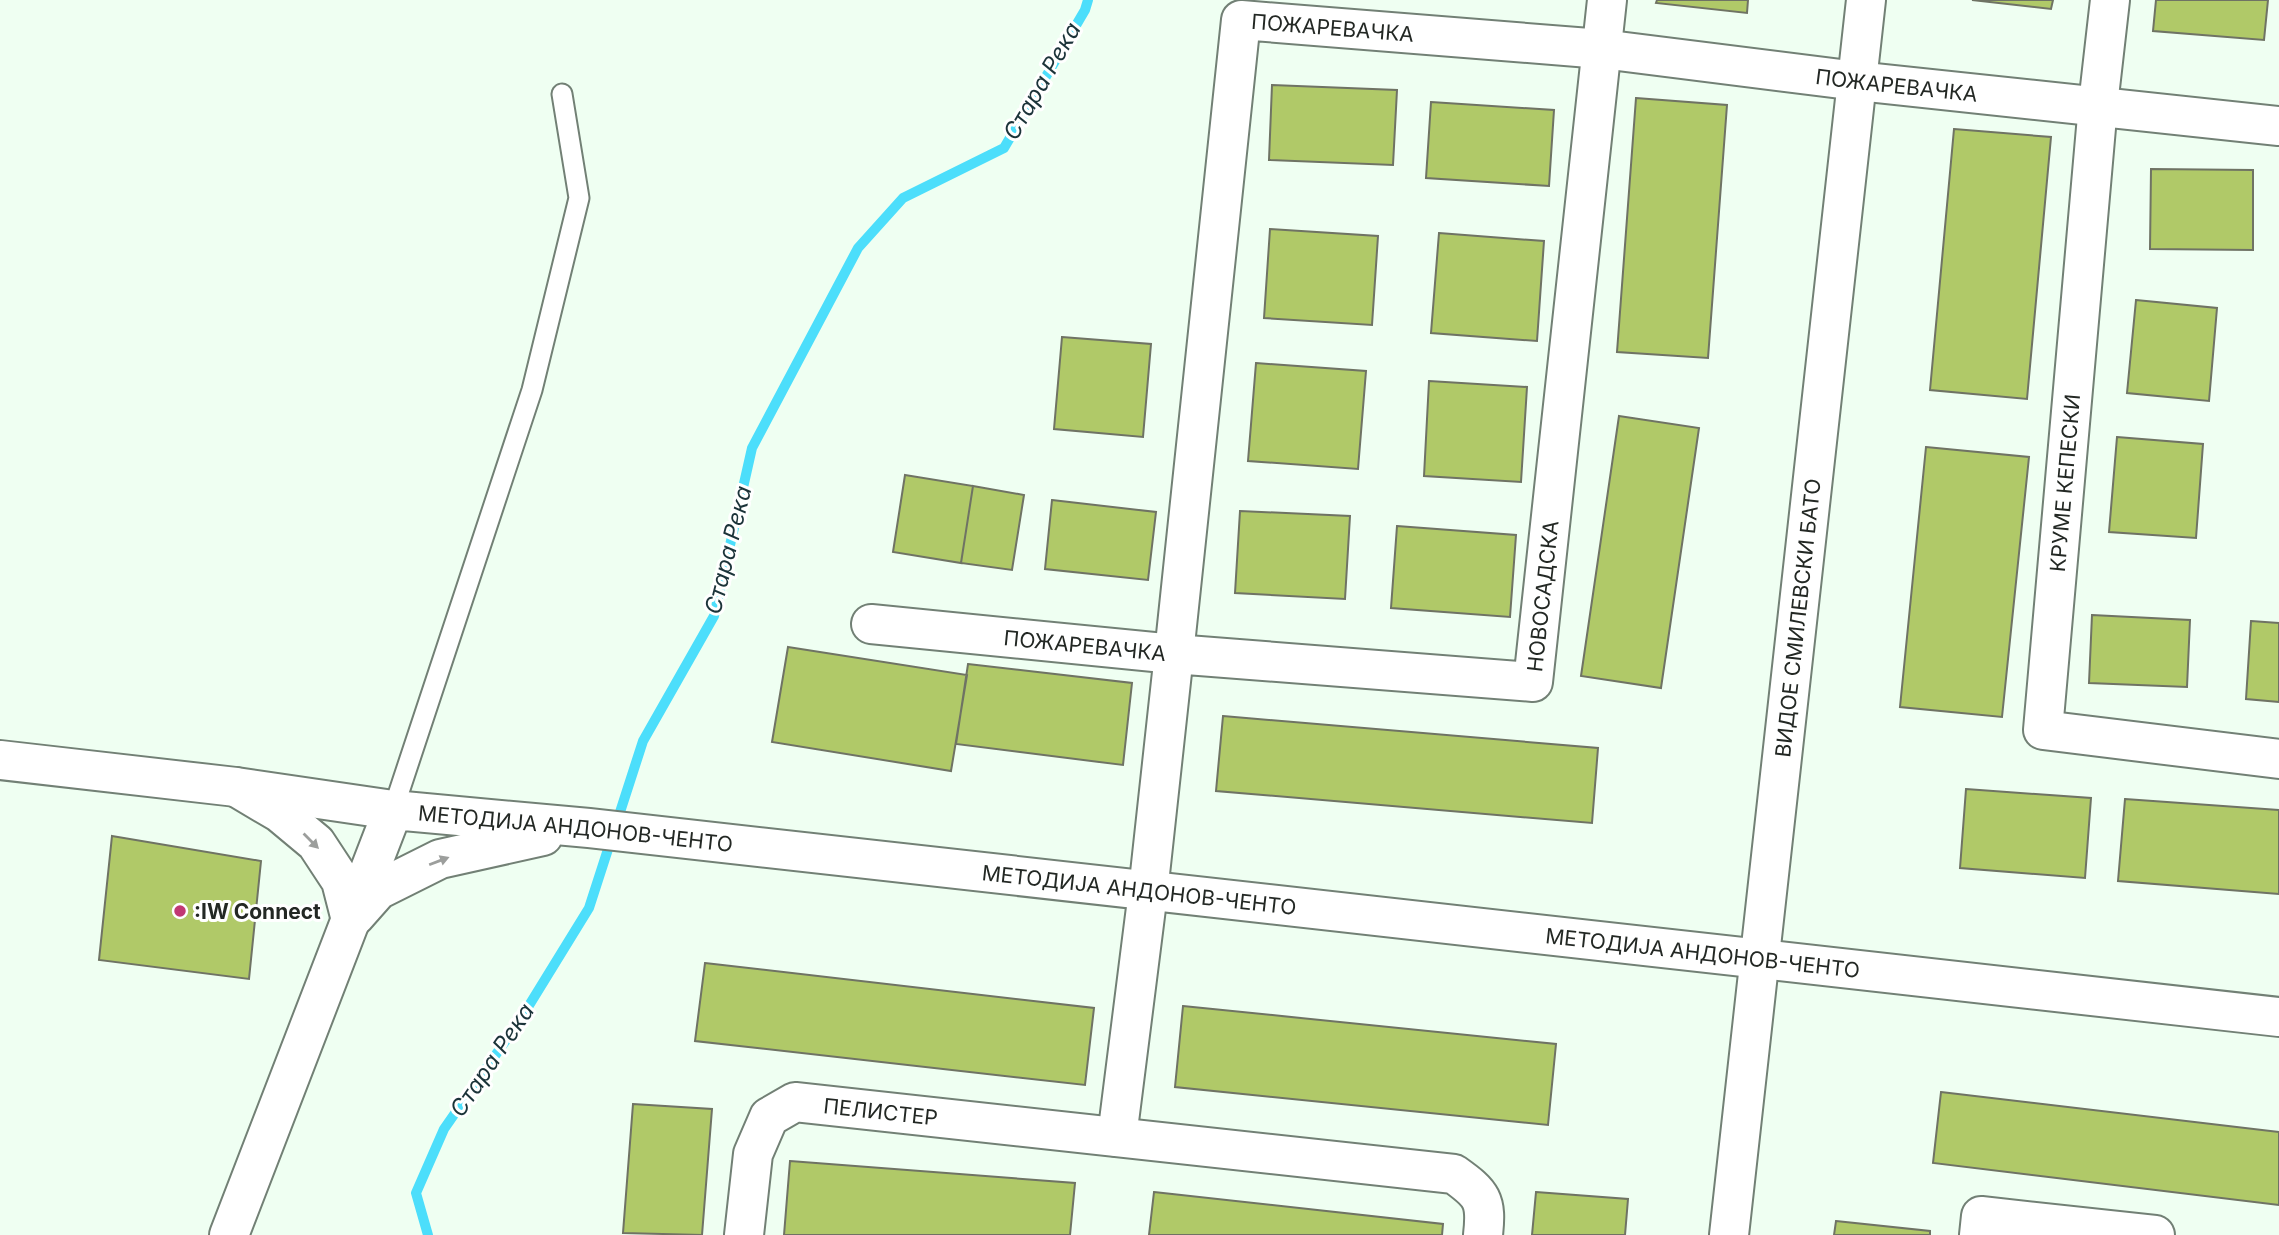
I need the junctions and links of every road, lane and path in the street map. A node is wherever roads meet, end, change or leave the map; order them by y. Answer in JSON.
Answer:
{"nodes":[{"id":1,"x":1607,"y":0,"type":"edge"},
{"id":2,"x":1866,"y":0,"type":"edge"},
{"id":3,"x":2110,"y":0,"type":"edge"},
{"id":4,"x":1602,"y":49,"type":"junction"},
{"id":5,"x":1857,"y":80,"type":"junction"},
{"id":6,"x":562,"y":94,"type":"dead end"},
{"id":7,"x":2098,"y":105,"type":"junction"},
{"id":8,"x":2279,"y":126,"type":"edge"},
{"id":9,"x":871,"y":624,"type":"dead end"},
{"id":10,"x":1174,"y":654,"type":"junction"},
{"id":11,"x":2279,"y":759,"type":"edge"},
{"id":12,"x":0,"y":760,"type":"edge"},
{"id":13,"x":236,"y":787,"type":"junction"},
{"id":14,"x":393,"y":810,"type":"junction"},
{"id":15,"x":586,"y":828,"type":"junction"},
{"id":16,"x":1148,"y":892,"type":"junction"},
{"id":17,"x":351,"y":920,"type":"junction"},
{"id":18,"x":1758,"y":960,"type":"junction"},
{"id":19,"x":2279,"y":1017,"type":"edge"},
{"id":20,"x":1116,"y":1138,"type":"junction"},
{"id":21,"x":229,"y":1235,"type":"edge"},
{"id":22,"x":744,"y":1235,"type":"edge"},
{"id":23,"x":1483,"y":1235,"type":"edge"},
{"id":24,"x":1729,"y":1235,"type":"edge"},
{"id":25,"x":1979,"y":1235,"type":"edge"},
{"id":26,"x":2155,"y":1235,"type":"edge"}],
"edges":[{"from":1,"to":4,"type":"street","name":"НОВОСАДСКА"},
{"from":2,"to":5,"type":"street","name":"ВИДОЕ СМИЛЕВСКИ БАТО"},
{"from":3,"to":7,"type":"street","name":"КРУМЕ КЕПЕСКИ"},
{"from":4,"to":5,"type":"street","name":"ПОЖАРЕВАЧКА"},
{"from":4,"to":10,"type":"street","name":"НОВОСАДСКА"},
{"from":4,"to":10,"type":"street","name":"ПОЖАРЕВАЧКА"},
{"from":5,"to":7,"type":"street","name":"ПОЖАРЕВАЧКА"},
{"from":5,"to":18,"type":"street","name":"ВИДОЕ СМИЛЕВСКИ БАТО"},
{"from":6,"to":14,"type":"lane"},
{"from":7,"to":8,"type":"street","name":"ПОЖАРЕВАЧКА"},
{"from":7,"to":11,"type":"street","name":"КРУМЕ КЕПЕСКИ"},
{"from":9,"to":10,"type":"street","name":"ПОЖАРЕВАЧКА"},
{"from":10,"to":16,"type":"street"},
{"from":12,"to":13,"type":"street","name":"МЕТОДИЈА АНДОНОВ-ЧЕНТО"},
{"from":13,"to":14,"type":"street","name":"МЕТОДИЈА АНДОНОВ-ЧЕНТО"},
{"from":13,"to":17,"type":"street","one_way":true},
{"from":14,"to":15,"type":"street","name":"МЕТОДИЈА АНДОНОВ-ЧЕНТО"},
{"from":14,"to":17,"type":"street"},
{"from":15,"to":16,"type":"street","name":"МЕТОДИЈА АНДОНОВ-ЧЕНТО"},
{"from":17,"to":15,"type":"street","one_way":true},
{"from":16,"to":18,"type":"street","name":"МЕТОДИЈА АНДОНОВ-ЧЕНТО"},
{"from":16,"to":20,"type":"street"},
{"from":17,"to":21,"type":"street"},
{"from":18,"to":19,"type":"street","name":"МЕТОДИЈА АНДОНОВ-ЧЕНТО"},
{"from":18,"to":24,"type":"street","name":"ВИДОЕ СМИЛЕВСКИ БАТО"},
{"from":20,"to":22,"type":"street","name":"ПЕЛИСТЕР"},
{"from":20,"to":23,"type":"street","name":"ПЕЛИСТЕР"},
{"from":25,"to":26,"type":"street"}]}
